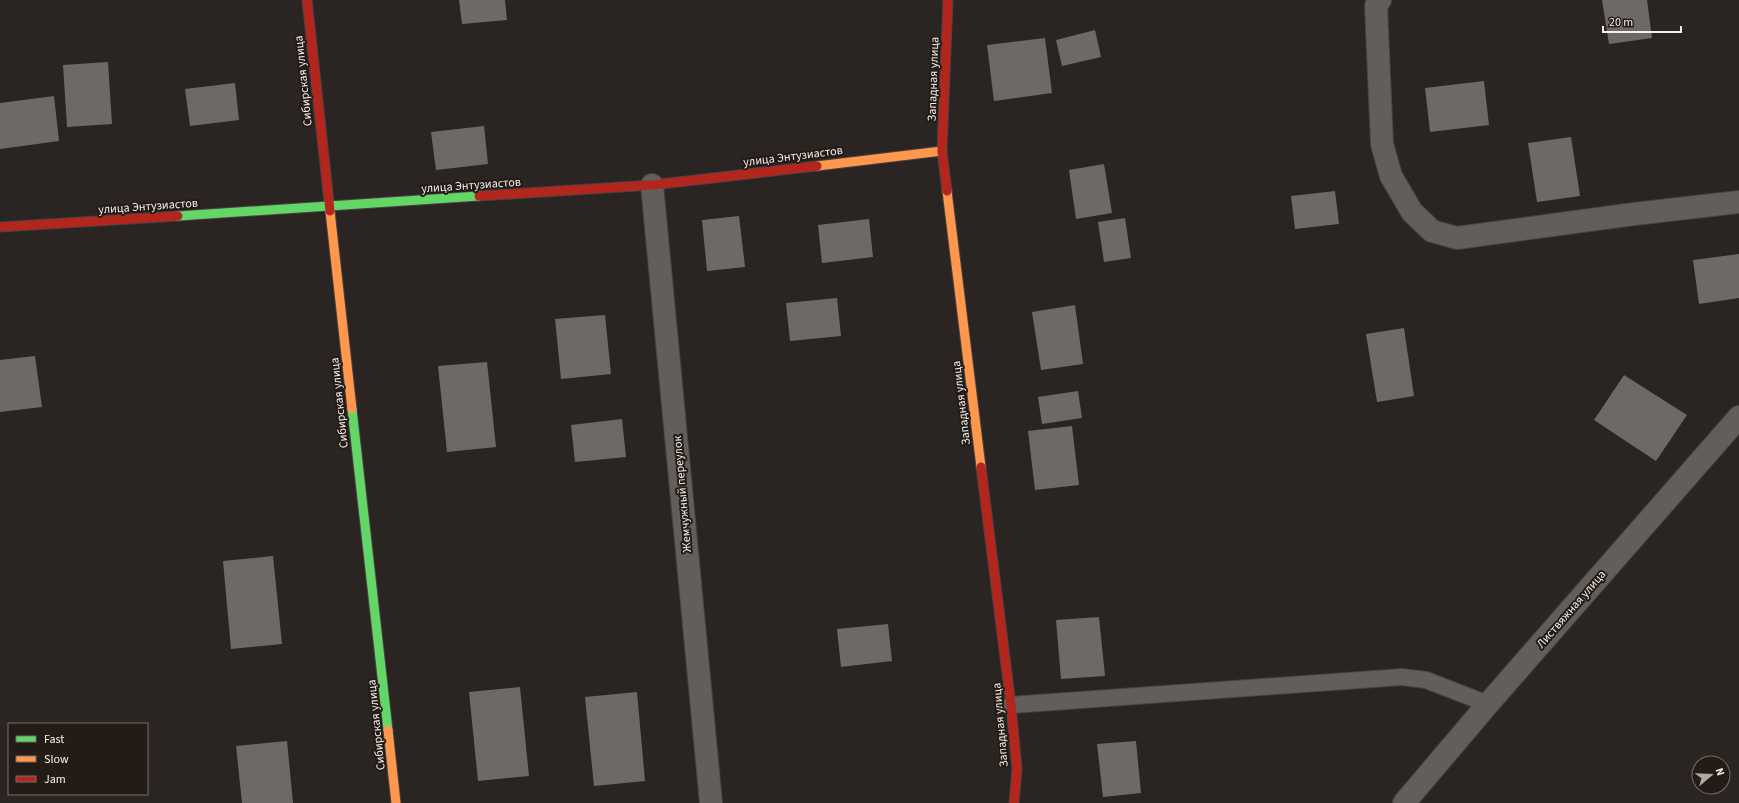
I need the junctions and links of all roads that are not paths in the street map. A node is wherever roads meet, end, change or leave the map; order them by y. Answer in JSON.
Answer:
{"nodes":[{"id":1,"x":307,"y":0,"type":"edge"},
{"id":2,"x":948,"y":0,"type":"edge"},
{"id":3,"x":1380,"y":0,"type":"edge"},
{"id":4,"x":942,"y":151,"type":"junction"},
{"id":5,"x":652,"y":185,"type":"junction"},
{"id":6,"x":1739,"y":202,"type":"edge"},
{"id":7,"x":330,"y":206,"type":"junction"},
{"id":8,"x":0,"y":227,"type":"edge"},
{"id":9,"x":1739,"y":417,"type":"edge"},
{"id":10,"x":1488,"y":704,"type":"junction"},
{"id":11,"x":1011,"y":705,"type":"junction"},
{"id":12,"x":396,"y":803,"type":"edge"},
{"id":13,"x":712,"y":803,"type":"edge"},
{"id":14,"x":1014,"y":803,"type":"edge"},
{"id":15,"x":1404,"y":803,"type":"edge"}],
"edges":[{"from":1,"to":7,"type":"street","name":"Сибирская улица"},
{"from":2,"to":4,"type":"street","name":"Западная улица"},
{"from":3,"to":6,"type":"street"},
{"from":4,"to":5,"type":"street","name":"улица Энтузиастов"},
{"from":4,"to":11,"type":"street","name":"Западная улица"},
{"from":5,"to":7,"type":"street","name":"улица Энтузиастов"},
{"from":5,"to":13,"type":"street","name":"Жемчужный переулок"},
{"from":7,"to":8,"type":"street","name":"улица Энтузиастов"},
{"from":7,"to":12,"type":"street","name":"Сибирская улица"},
{"from":9,"to":10,"type":"street","name":"Листвяжная улица"},
{"from":10,"to":11,"type":"lane"},
{"from":10,"to":15,"type":"street","name":"Листвяжная улица"},
{"from":11,"to":14,"type":"street","name":"Западная улица"}]}
